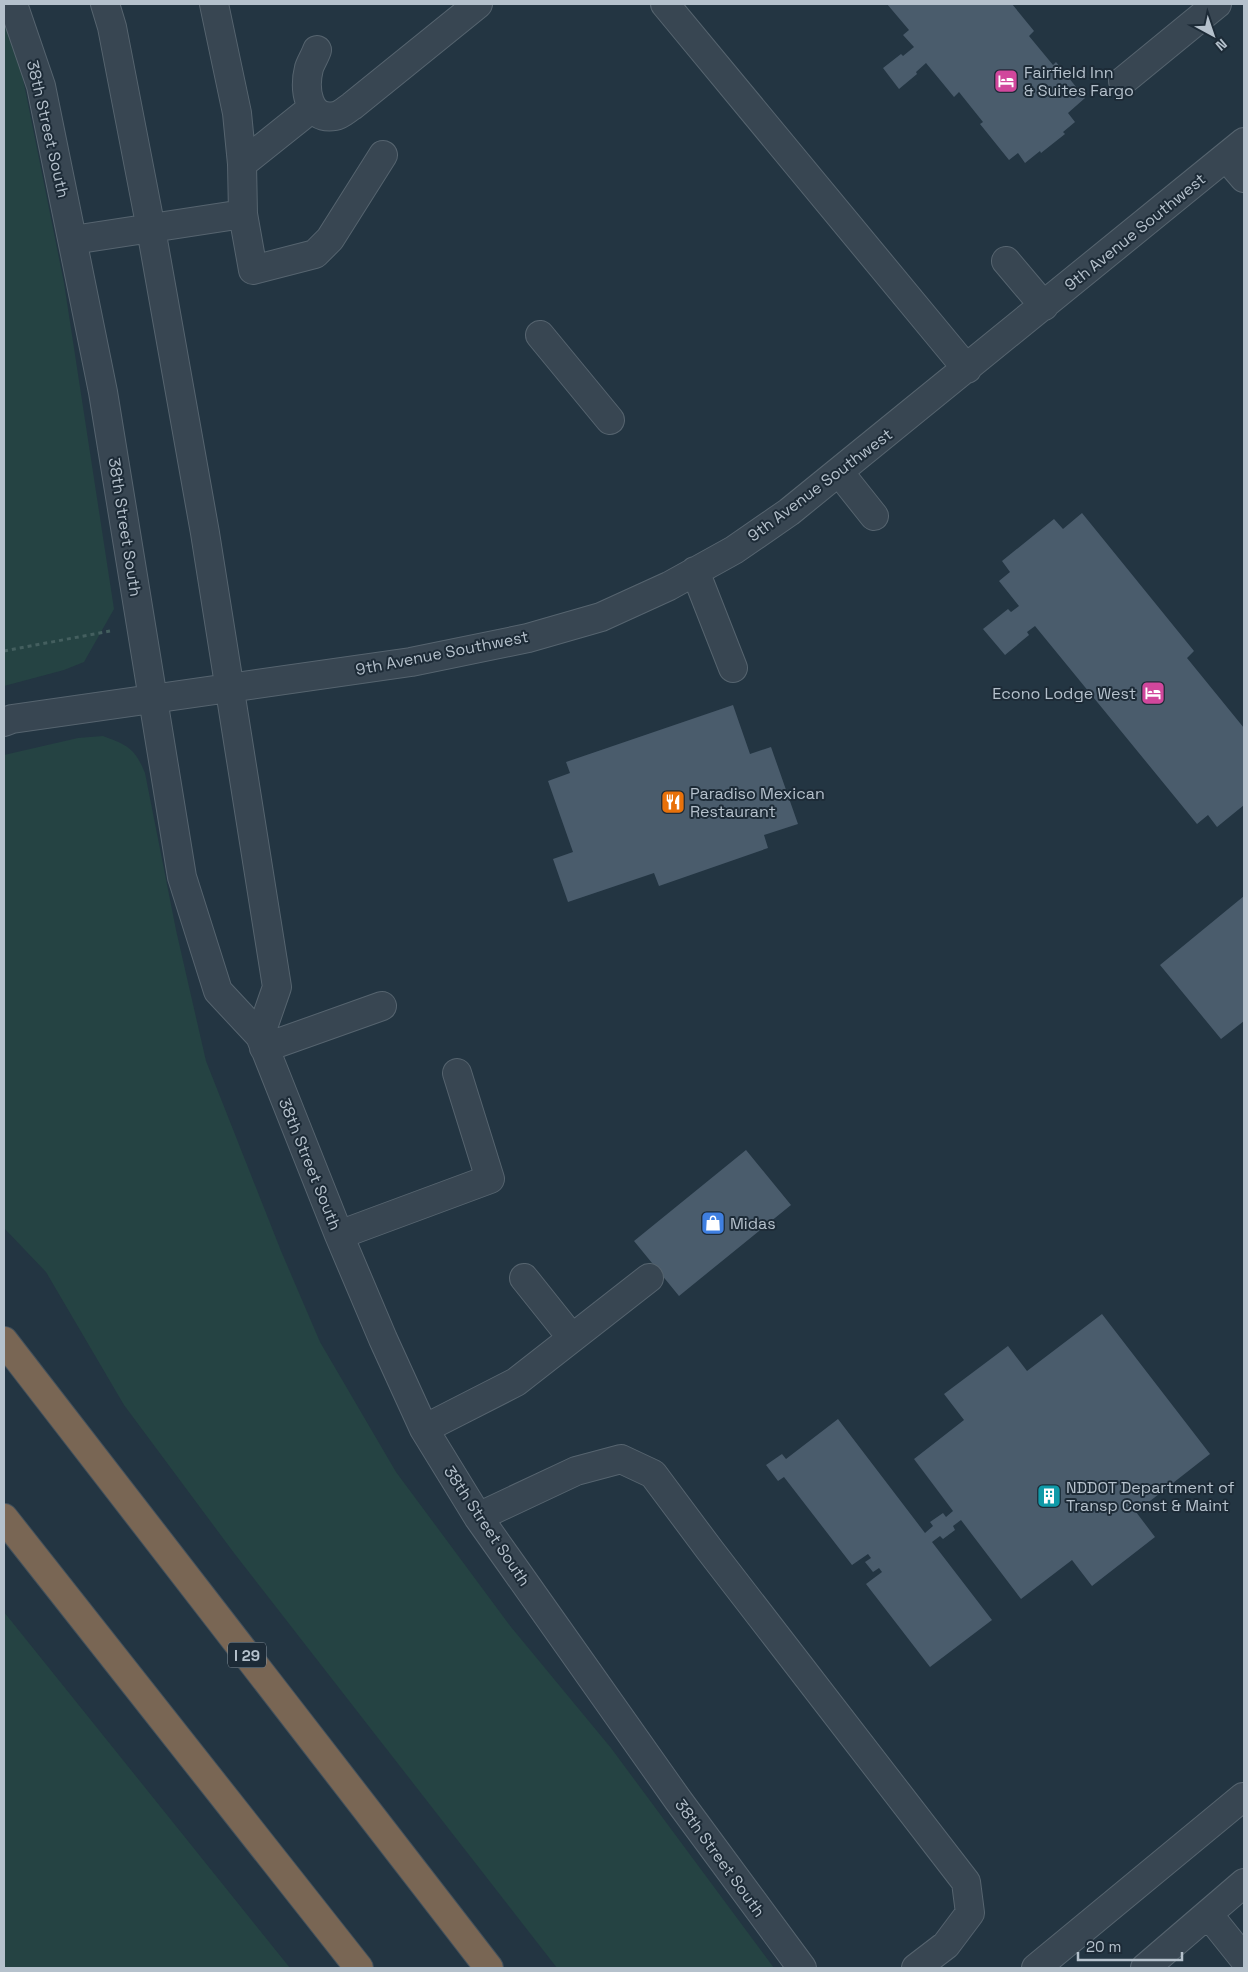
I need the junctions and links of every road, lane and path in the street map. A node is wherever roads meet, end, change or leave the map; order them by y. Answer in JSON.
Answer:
{"nodes":[{"id":1,"x":13,"y":4,"type":"edge"},
{"id":2,"x":105,"y":4,"type":"edge"},
{"id":3,"x":214,"y":4,"type":"edge"},
{"id":4,"x":478,"y":4,"type":"edge"},
{"id":5,"x":665,"y":4,"type":"edge"},
{"id":6,"x":1217,"y":4,"type":"edge"},
{"id":7,"x":317,"y":50,"type":"dead end"},
{"id":8,"x":1123,"y":81,"type":"dead end"},
{"id":9,"x":312,"y":108,"type":"junction"},
{"id":10,"x":1235,"y":150,"type":"edge"},
{"id":11,"x":383,"y":155,"type":"dead end"},
{"id":12,"x":242,"y":164,"type":"junction"},
{"id":13,"x":1244,"y":178,"type":"edge"},
{"id":14,"x":242,"y":214,"type":"junction"},
{"id":15,"x":151,"y":230,"type":"junction"},
{"id":16,"x":73,"y":240,"type":"junction"},
{"id":17,"x":1006,"y":262,"type":"dead end"},
{"id":18,"x":1044,"y":306,"type":"junction"},
{"id":19,"x":540,"y":335,"type":"dead end"},
{"id":20,"x":967,"y":369,"type":"junction"},
{"id":21,"x":610,"y":420,"type":"dead end"},
{"id":22,"x":839,"y":472,"type":"junction"},
{"id":23,"x":874,"y":516,"type":"dead end"},
{"id":24,"x":695,"y":572,"type":"junction"},
{"id":25,"x":110,"y":631,"type":"dead end"},
{"id":26,"x":4,"y":651,"type":"edge"},
{"id":27,"x":734,"y":668,"type":"dead end"},
{"id":28,"x":229,"y":688,"type":"junction"},
{"id":29,"x":153,"y":699,"type":"junction"},
{"id":30,"x":4,"y":722,"type":"edge"},
{"id":31,"x":382,"y":1006,"type":"dead end"},
{"id":32,"x":262,"y":1042,"type":"junction"},
{"id":33,"x":457,"y":1073,"type":"dead end"},
{"id":34,"x":339,"y":1234,"type":"junction"},
{"id":35,"x":524,"y":1278,"type":"dead end"},
{"id":36,"x":649,"y":1278,"type":"dead end"},
{"id":37,"x":572,"y":1338,"type":"junction"},
{"id":38,"x":4,"y":1341,"type":"edge"},
{"id":39,"x":424,"y":1429,"type":"junction"},
{"id":40,"x":478,"y":1517,"type":"junction"},
{"id":41,"x":4,"y":1518,"type":"edge"},
{"id":42,"x":1244,"y":1799,"type":"edge"},
{"id":43,"x":1244,"y":1883,"type":"edge"},
{"id":44,"x":1208,"y":1914,"type":"junction"},
{"id":45,"x":1244,"y":1959,"type":"edge"},
{"id":46,"x":359,"y":1968,"type":"edge"},
{"id":47,"x":489,"y":1968,"type":"edge"},
{"id":48,"x":802,"y":1968,"type":"edge"},
{"id":49,"x":916,"y":1968,"type":"edge"},
{"id":50,"x":1036,"y":1968,"type":"edge"},
{"id":51,"x":1145,"y":1968,"type":"edge"}],
"edges":[{"from":1,"to":16,"type":"street","name":"38th Street South"},
{"from":2,"to":15,"type":"street"},
{"from":3,"to":12,"type":"street"},
{"from":4,"to":9,"type":"street"},
{"from":5,"to":20,"type":"street"},
{"from":6,"to":8,"type":"street"},
{"from":7,"to":9,"type":"street"},
{"from":9,"to":12,"type":"street"},
{"from":10,"to":13,"type":"street"},
{"from":10,"to":18,"type":"street","name":"9th Avenue Southwest"},
{"from":11,"to":14,"type":"street"},
{"from":12,"to":14,"type":"street"},
{"from":14,"to":15,"type":"street"},
{"from":15,"to":16,"type":"street"},
{"from":15,"to":28,"type":"street"},
{"from":16,"to":29,"type":"street","name":"38th Street South"},
{"from":17,"to":18,"type":"street"},
{"from":18,"to":20,"type":"street","name":"9th Avenue Southwest"},
{"from":19,"to":21,"type":"street"},
{"from":20,"to":22,"type":"street","name":"9th Avenue Southwest"},
{"from":22,"to":23,"type":"street"},
{"from":22,"to":24,"type":"street","name":"9th Avenue Southwest"},
{"from":24,"to":27,"type":"street"},
{"from":24,"to":28,"type":"street","name":"9th Avenue Southwest"},
{"from":25,"to":26,"type":"path"},
{"from":28,"to":29,"type":"street","name":"9th Avenue Southwest"},
{"from":28,"to":32,"type":"street"},
{"from":29,"to":30,"type":"street","name":"9th Avenue Southwest"},
{"from":29,"to":32,"type":"street","name":"38th Street South"},
{"from":31,"to":32,"type":"street"},
{"from":32,"to":34,"type":"street","name":"38th Street South"},
{"from":33,"to":34,"type":"street"},
{"from":34,"to":39,"type":"street","name":"38th Street South"},
{"from":35,"to":37,"type":"street"},
{"from":36,"to":37,"type":"street"},
{"from":37,"to":39,"type":"street"},
{"from":38,"to":47,"type":"highway","number":"I 29"},
{"from":39,"to":40,"type":"street","name":"38th Street South"},
{"from":40,"to":48,"type":"street","name":"38th Street South"},
{"from":40,"to":49,"type":"street"},
{"from":41,"to":46,"type":"highway"},
{"from":42,"to":50,"type":"street"},
{"from":43,"to":44,"type":"street"},
{"from":44,"to":45,"type":"street"},
{"from":44,"to":51,"type":"street"}]}
